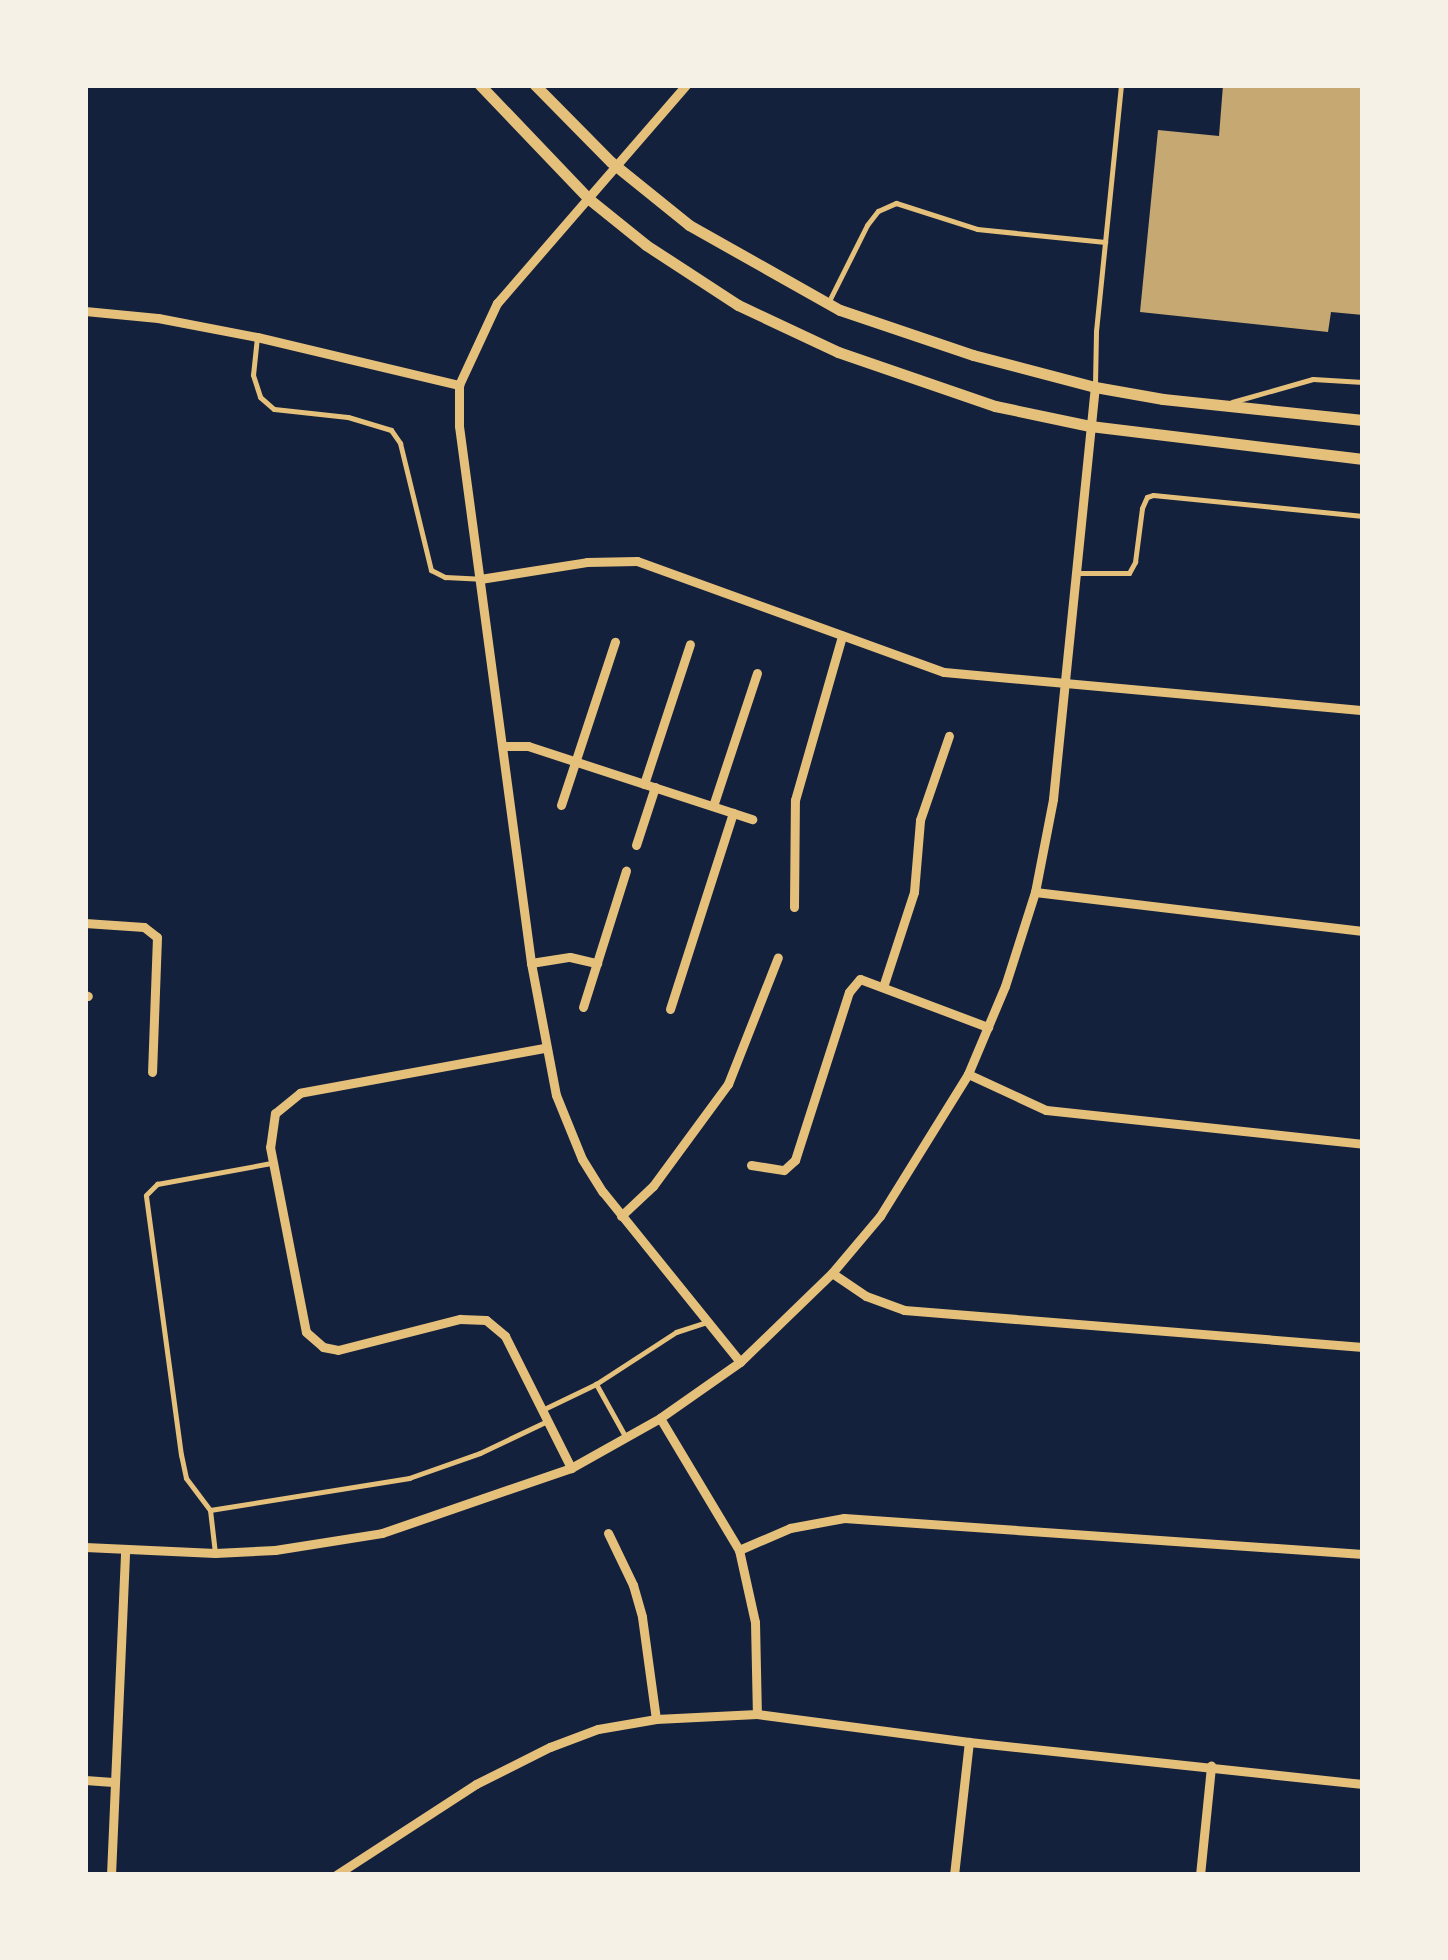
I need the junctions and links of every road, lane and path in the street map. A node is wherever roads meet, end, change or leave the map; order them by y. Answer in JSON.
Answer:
{"nodes":[{"id":1,"x":480,"y":85,"type":"edge"},
{"id":2,"x":535,"y":85,"type":"edge"},
{"id":3,"x":686,"y":85,"type":"edge"},
{"id":4,"x":1121,"y":85,"type":"edge"},
{"id":5,"x":617,"y":167,"type":"junction"},
{"id":6,"x":589,"y":199,"type":"junction"},
{"id":7,"x":1105,"y":242,"type":"junction"},
{"id":8,"x":828,"y":304,"type":"junction"},
{"id":9,"x":85,"y":311,"type":"edge"},
{"id":10,"x":257,"y":337,"type":"junction"},
{"id":11,"x":1363,"y":382,"type":"edge"},
{"id":12,"x":458,"y":385,"type":"junction"},
{"id":13,"x":1095,"y":387,"type":"junction"},
{"id":14,"x":1225,"y":405,"type":"junction"},
{"id":15,"x":1363,"y":420,"type":"edge"},
{"id":16,"x":1090,"y":426,"type":"junction"},
{"id":17,"x":1363,"y":459,"type":"edge"},
{"id":18,"x":1363,"y":516,"type":"edge"},
{"id":19,"x":1075,"y":573,"type":"junction"},
{"id":20,"x":480,"y":580,"type":"junction"},
{"id":21,"x":842,"y":636,"type":"junction"},
{"id":22,"x":616,"y":642,"type":"dead end"},
{"id":23,"x":690,"y":644,"type":"dead end"},
{"id":24,"x":756,"y":674,"type":"dead end"},
{"id":25,"x":1063,"y":684,"type":"junction"},
{"id":26,"x":1363,"y":710,"type":"edge"},
{"id":27,"x":948,"y":736,"type":"dead end"},
{"id":28,"x":502,"y":746,"type":"junction"},
{"id":29,"x":576,"y":762,"type":"junction"},
{"id":30,"x":644,"y":784,"type":"junction"},
{"id":31,"x":655,"y":788,"type":"junction"},
{"id":32,"x":561,"y":805,"type":"dead end"},
{"id":33,"x":713,"y":806,"type":"junction"},
{"id":34,"x":733,"y":813,"type":"junction"},
{"id":35,"x":752,"y":819,"type":"dead end"},
{"id":36,"x":636,"y":845,"type":"dead end"},
{"id":37,"x":626,"y":871,"type":"dead end"},
{"id":38,"x":1035,"y":892,"type":"junction"},
{"id":39,"x":794,"y":907,"type":"dead end"},
{"id":40,"x":85,"y":922,"type":"edge"},
{"id":41,"x":1363,"y":931,"type":"edge"},
{"id":42,"x":778,"y":956,"type":"dead end"},
{"id":43,"x":531,"y":963,"type":"junction"},
{"id":44,"x":597,"y":963,"type":"junction"},
{"id":45,"x":883,"y":987,"type":"junction"},
{"id":46,"x":583,"y":1007,"type":"dead end"},
{"id":47,"x":670,"y":1009,"type":"dead end"},
{"id":48,"x":988,"y":1028,"type":"junction"},
{"id":49,"x":544,"y":1048,"type":"junction"},
{"id":50,"x":152,"y":1072,"type":"dead end"},
{"id":51,"x":968,"y":1074,"type":"junction"},
{"id":52,"x":1363,"y":1144,"type":"edge"},
{"id":53,"x":273,"y":1163,"type":"junction"},
{"id":54,"x":751,"y":1164,"type":"dead end"},
{"id":55,"x":621,"y":1216,"type":"junction"},
{"id":56,"x":832,"y":1273,"type":"junction"},
{"id":57,"x":706,"y":1322,"type":"junction"},
{"id":58,"x":1363,"y":1347,"type":"edge"},
{"id":59,"x":740,"y":1362,"type":"junction"},
{"id":60,"x":596,"y":1384,"type":"junction"},
{"id":61,"x":545,"y":1416,"type":"junction"},
{"id":62,"x":660,"y":1418,"type":"junction"},
{"id":63,"x":626,"y":1437,"type":"junction"},
{"id":64,"x":571,"y":1468,"type":"junction"},
{"id":65,"x":210,"y":1510,"type":"junction"},
{"id":66,"x":608,"y":1533,"type":"dead end"},
{"id":67,"x":85,"y":1547,"type":"edge"},
{"id":68,"x":125,"y":1550,"type":"junction"},
{"id":69,"x":739,"y":1550,"type":"junction"},
{"id":70,"x":214,"y":1553,"type":"junction"},
{"id":71,"x":1363,"y":1554,"type":"edge"},
{"id":72,"x":756,"y":1714,"type":"junction"},
{"id":73,"x":656,"y":1719,"type":"junction"},
{"id":74,"x":969,"y":1742,"type":"junction"},
{"id":75,"x":1211,"y":1766,"type":"junction"},
{"id":76,"x":85,"y":1780,"type":"edge"},
{"id":77,"x":112,"y":1782,"type":"junction"},
{"id":78,"x":1363,"y":1784,"type":"edge"},
{"id":79,"x":111,"y":1875,"type":"edge"},
{"id":80,"x":336,"y":1875,"type":"edge"},
{"id":81,"x":954,"y":1875,"type":"edge"},
{"id":82,"x":1200,"y":1875,"type":"edge"}],
"edges":[{"from":1,"to":6,"type":"street"},
{"from":2,"to":5,"type":"street"},
{"from":3,"to":5,"type":"street"},
{"from":4,"to":7,"type":"lane"},
{"from":5,"to":6,"type":"street"},
{"from":5,"to":8,"type":"street"},
{"from":6,"to":12,"type":"street"},
{"from":6,"to":16,"type":"street"},
{"from":7,"to":8,"type":"lane"},
{"from":7,"to":13,"type":"lane"},
{"from":8,"to":13,"type":"street"},
{"from":9,"to":10,"type":"street"},
{"from":10,"to":12,"type":"street"},
{"from":10,"to":20,"type":"lane"},
{"from":11,"to":14,"type":"lane"},
{"from":12,"to":20,"type":"street"},
{"from":13,"to":14,"type":"street"},
{"from":13,"to":16,"type":"street"},
{"from":14,"to":15,"type":"street"},
{"from":16,"to":17,"type":"street"},
{"from":16,"to":19,"type":"street"},
{"from":18,"to":19,"type":"lane"},
{"from":19,"to":25,"type":"street"},
{"from":20,"to":21,"type":"street"},
{"from":20,"to":28,"type":"street"},
{"from":21,"to":25,"type":"street"},
{"from":21,"to":39,"type":"street"},
{"from":22,"to":29,"type":"street"},
{"from":23,"to":30,"type":"street"},
{"from":24,"to":33,"type":"street"},
{"from":25,"to":26,"type":"street"},
{"from":25,"to":38,"type":"street"},
{"from":27,"to":45,"type":"street"},
{"from":28,"to":29,"type":"street"},
{"from":28,"to":43,"type":"street"},
{"from":29,"to":30,"type":"street"},
{"from":29,"to":32,"type":"street"},
{"from":30,"to":31,"type":"street"},
{"from":31,"to":33,"type":"street"},
{"from":31,"to":36,"type":"street"},
{"from":33,"to":34,"type":"street"},
{"from":34,"to":35,"type":"street"},
{"from":34,"to":47,"type":"street"},
{"from":37,"to":44,"type":"street"},
{"from":38,"to":41,"type":"street"},
{"from":38,"to":48,"type":"street"},
{"from":40,"to":50,"type":"street"},
{"from":42,"to":55,"type":"street"},
{"from":43,"to":44,"type":"street"},
{"from":43,"to":49,"type":"street"},
{"from":44,"to":46,"type":"street"},
{"from":45,"to":48,"type":"street"},
{"from":45,"to":54,"type":"street"},
{"from":48,"to":51,"type":"street"},
{"from":49,"to":53,"type":"street"},
{"from":49,"to":55,"type":"street"},
{"from":51,"to":52,"type":"street"},
{"from":51,"to":56,"type":"street"},
{"from":53,"to":61,"type":"street"},
{"from":53,"to":65,"type":"lane"},
{"from":55,"to":57,"type":"street"},
{"from":56,"to":58,"type":"street"},
{"from":56,"to":59,"type":"street"},
{"from":57,"to":59,"type":"street"},
{"from":57,"to":60,"type":"lane"},
{"from":59,"to":62,"type":"street"},
{"from":60,"to":61,"type":"lane"},
{"from":60,"to":63,"type":"lane"},
{"from":61,"to":64,"type":"street"},
{"from":61,"to":65,"type":"lane"},
{"from":62,"to":63,"type":"street"},
{"from":62,"to":69,"type":"street"},
{"from":63,"to":64,"type":"street"},
{"from":64,"to":70,"type":"street"},
{"from":65,"to":70,"type":"lane"},
{"from":66,"to":73,"type":"street"},
{"from":67,"to":68,"type":"street"},
{"from":68,"to":70,"type":"street"},
{"from":68,"to":77,"type":"street"},
{"from":69,"to":71,"type":"street"},
{"from":69,"to":72,"type":"street"},
{"from":72,"to":73,"type":"street"},
{"from":72,"to":74,"type":"street"},
{"from":73,"to":80,"type":"street"},
{"from":74,"to":75,"type":"street"},
{"from":74,"to":81,"type":"street"},
{"from":75,"to":78,"type":"street"},
{"from":75,"to":82,"type":"street"},
{"from":76,"to":77,"type":"street"},
{"from":77,"to":79,"type":"street"}]}
